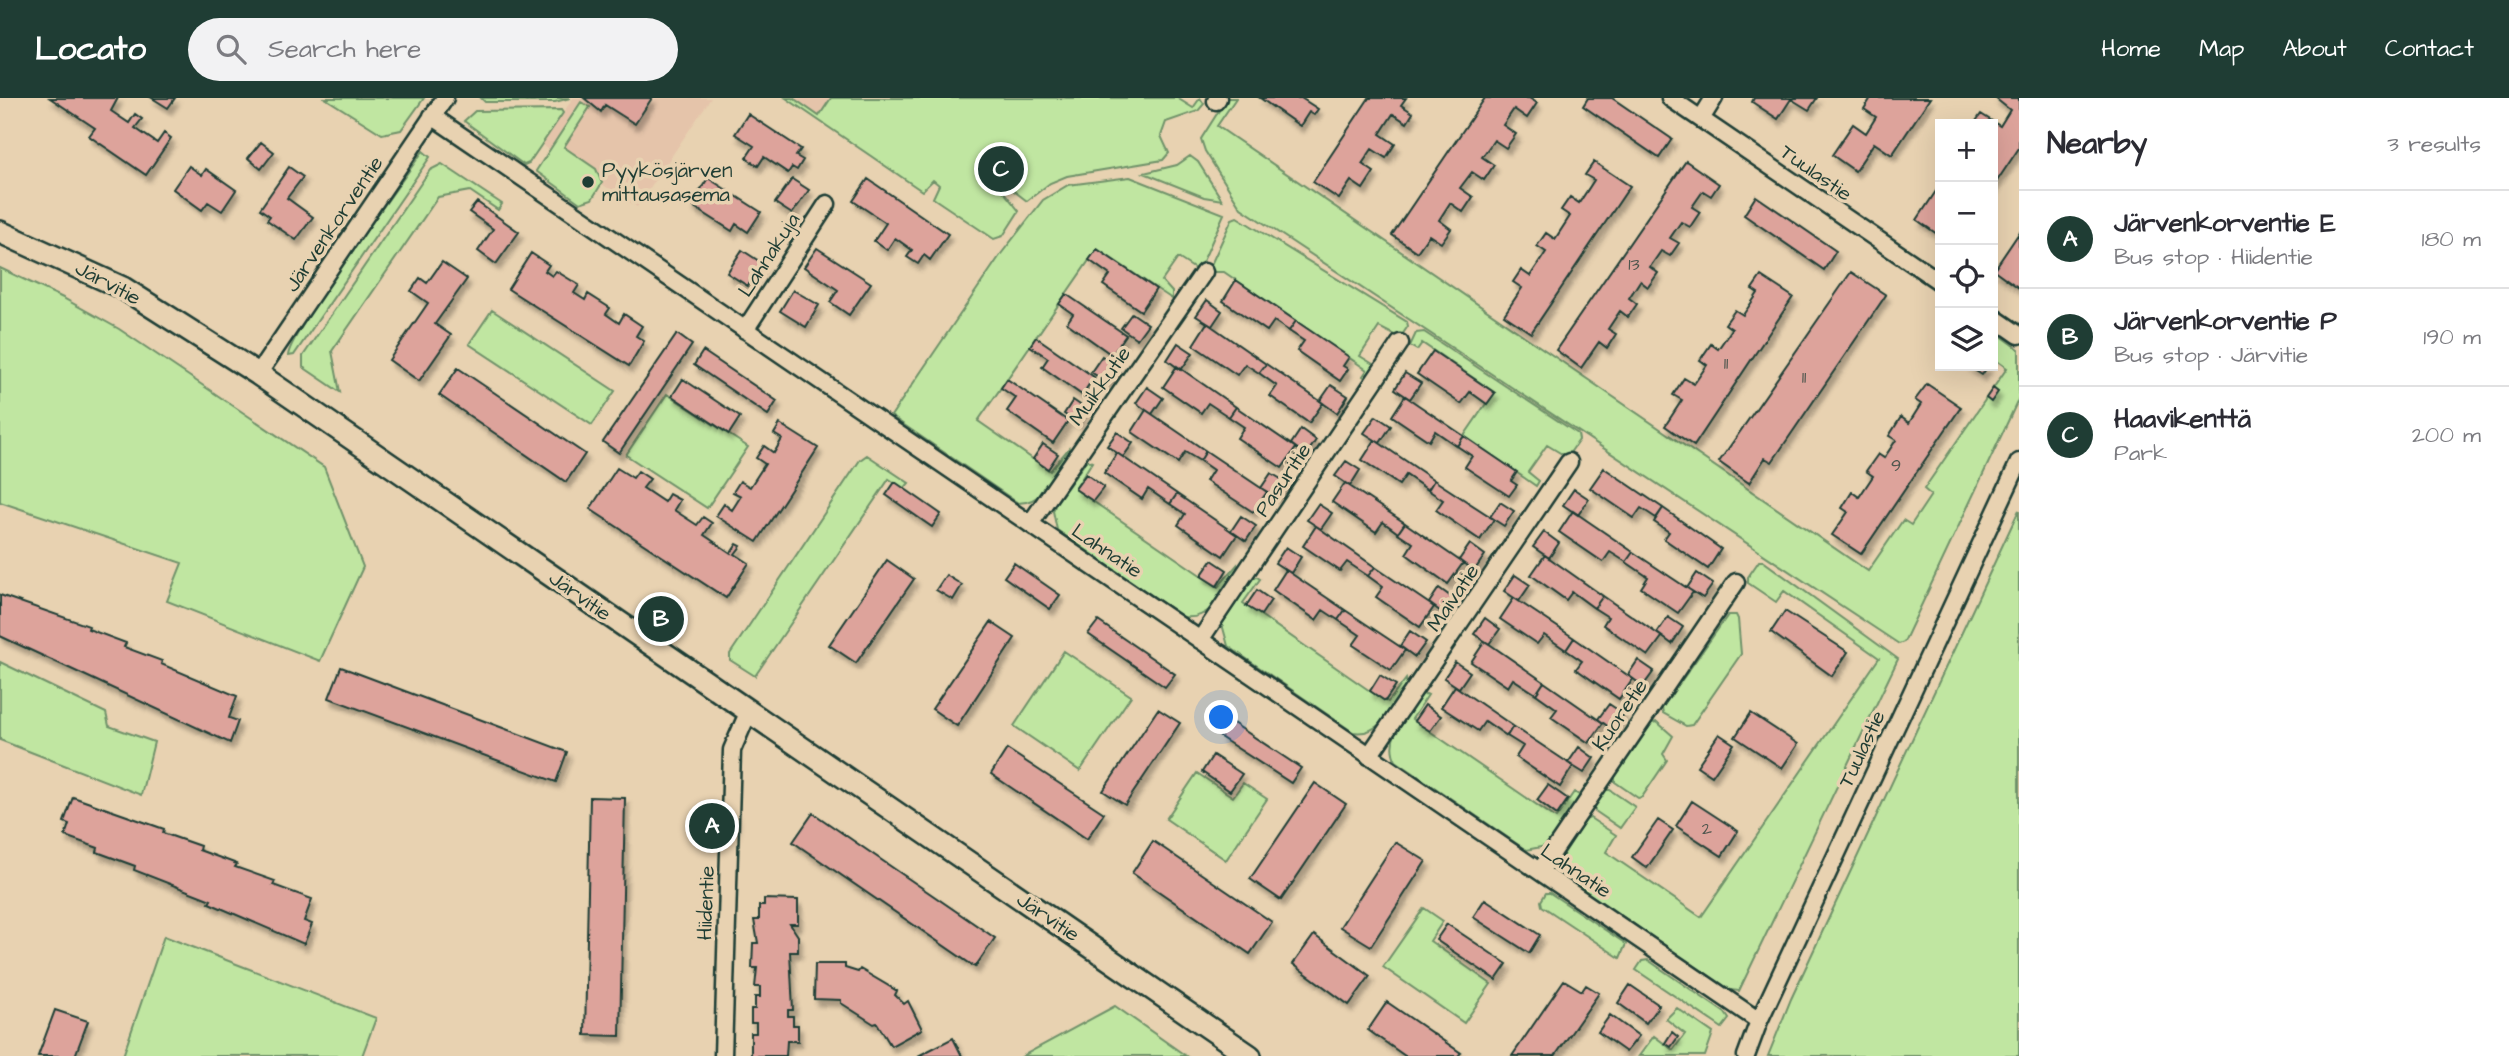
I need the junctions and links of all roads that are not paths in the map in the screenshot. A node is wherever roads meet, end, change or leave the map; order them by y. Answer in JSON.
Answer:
{"nodes":[{"id":1,"x":445,"y":98,"type":"edge"},
{"id":2,"x":1670,"y":98,"type":"edge"},
{"id":3,"x":1714,"y":98,"type":"edge"},
{"id":4,"x":432,"y":116,"type":"junction"},
{"id":5,"x":1701,"y":119,"type":"junction"},
{"id":6,"x":827,"y":204,"type":"dead end"},
{"id":7,"x":0,"y":232,"type":"edge"},
{"id":8,"x":1204,"y":272,"type":"dead end"},
{"id":9,"x":1935,"y":279,"type":"edge"},
{"id":10,"x":1998,"y":320,"type":"edge"},
{"id":11,"x":745,"y":330,"type":"junction"},
{"id":12,"x":2019,"y":335,"type":"edge"},
{"id":13,"x":1400,"y":343,"type":"dead end"},
{"id":14,"x":258,"y":374,"type":"junction"},
{"id":15,"x":1569,"y":462,"type":"dead end"},
{"id":16,"x":2019,"y":462,"type":"edge"},
{"id":17,"x":1030,"y":524,"type":"junction"},
{"id":18,"x":1736,"y":582,"type":"dead end"},
{"id":19,"x":1200,"y":640,"type":"junction"},
{"id":20,"x":748,"y":713,"type":"junction"},
{"id":21,"x":1369,"y":755,"type":"junction"},
{"id":22,"x":1540,"y":872,"type":"junction"},
{"id":23,"x":1759,"y":1021,"type":"junction"},
{"id":24,"x":723,"y":1056,"type":"edge"},
{"id":25,"x":1250,"y":1056,"type":"edge"},
{"id":26,"x":1745,"y":1056,"type":"edge"}],
"edges":[{"from":1,"to":4,"type":"street","name":"Järvenkorventie"},
{"from":2,"to":5,"type":"street","name":"Tuulastie"},
{"from":3,"to":5,"type":"street"},
{"from":4,"to":11,"type":"street","name":"Lahnatie"},
{"from":4,"to":14,"type":"street","name":"Järvenkorventie"},
{"from":5,"to":9,"type":"street","name":"Tuulastie"},
{"from":6,"to":11,"type":"street","name":"Lahnakuja"},
{"from":7,"to":14,"type":"street","name":"Järvitie"},
{"from":8,"to":17,"type":"street","name":"Muikkutie"},
{"from":10,"to":12,"type":"street"},
{"from":11,"to":17,"type":"street","name":"Lahnatie"},
{"from":13,"to":19,"type":"street","name":"Pasuritie"},
{"from":14,"to":20,"type":"street","name":"Järvitie"},
{"from":15,"to":21,"type":"street","name":"Maivatie"},
{"from":16,"to":23,"type":"street","name":"Tuulastie"},
{"from":17,"to":19,"type":"street","name":"Lahnatie"},
{"from":18,"to":22,"type":"street","name":"Kuoretie"},
{"from":19,"to":21,"type":"street","name":"Lahnatie"},
{"from":20,"to":24,"type":"street","name":"Hiidentie"},
{"from":20,"to":25,"type":"street","name":"Järvitie"},
{"from":21,"to":22,"type":"street","name":"Lahnatie"},
{"from":22,"to":23,"type":"street","name":"Lahnatie"},
{"from":23,"to":26,"type":"street","name":"Tuulastie"}]}
